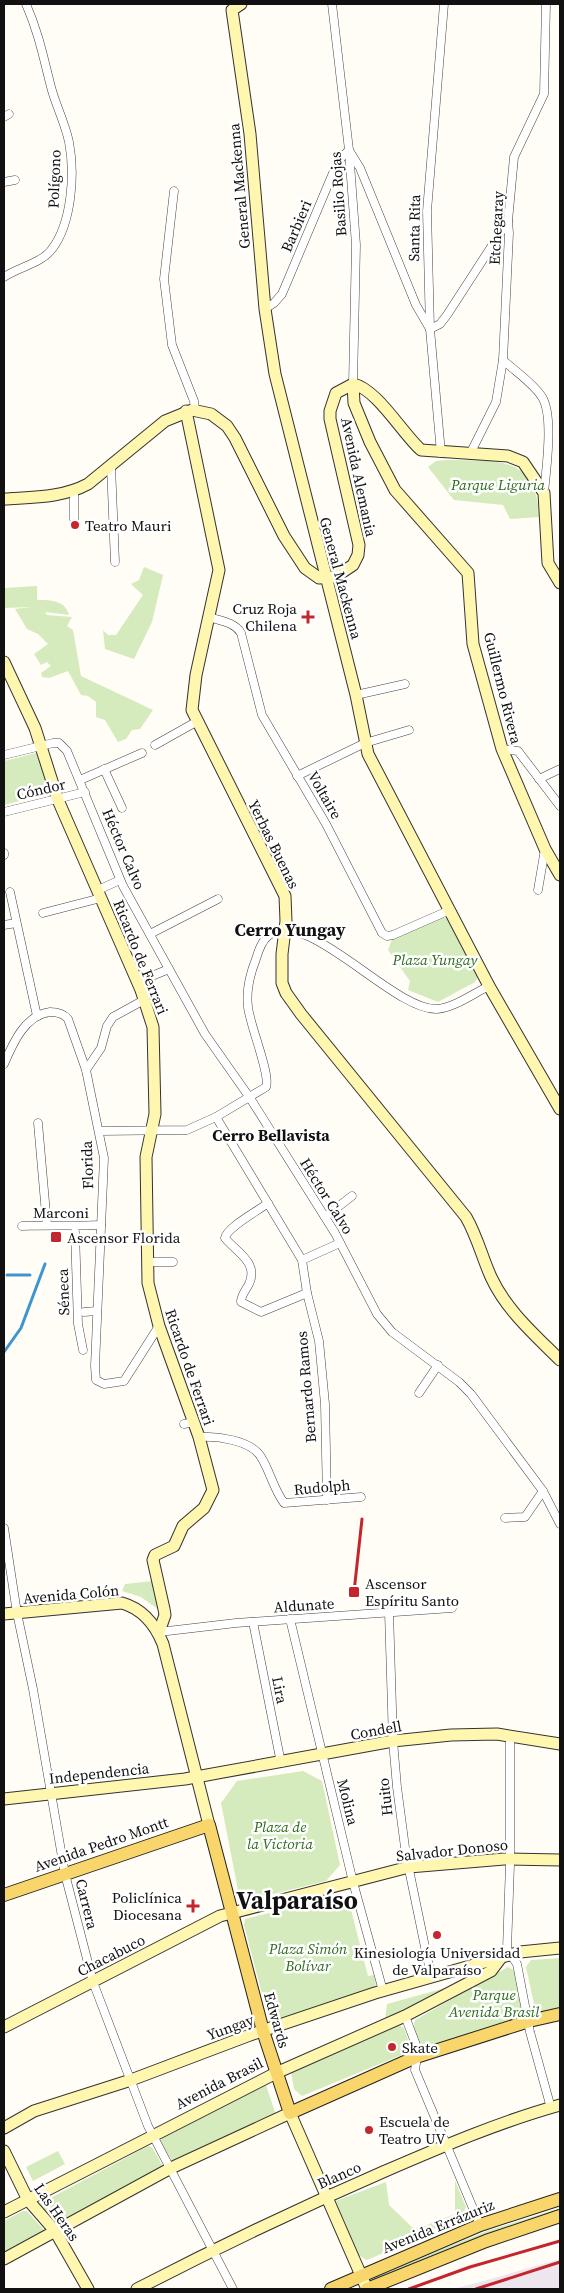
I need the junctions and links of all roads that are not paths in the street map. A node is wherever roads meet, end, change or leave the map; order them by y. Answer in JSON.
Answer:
{"nodes":[{"id":1,"x":26,"y":4,"type":"edge"},
{"id":2,"x":332,"y":4,"type":"edge"},
{"id":3,"x":444,"y":4,"type":"edge"},
{"id":4,"x":546,"y":4,"type":"edge"},
{"id":5,"x":234,"y":6,"type":"edge"},
{"id":6,"x":349,"y":150,"type":"junction"},
{"id":7,"x":15,"y":180,"type":"dead end"},
{"id":8,"x":4,"y":182,"type":"edge"},
{"id":9,"x":174,"y":192,"type":"dead end"},
{"id":10,"x":508,"y":221,"type":"junction"},
{"id":11,"x":4,"y":277,"type":"edge"},
{"id":12,"x":265,"y":309,"type":"junction"},
{"id":13,"x":430,"y":329,"type":"junction"},
{"id":14,"x":503,"y":360,"type":"junction"},
{"id":15,"x":353,"y":384,"type":"junction"},
{"id":16,"x":191,"y":411,"type":"junction"},
{"id":17,"x":441,"y":453,"type":"junction"},
{"id":18,"x":470,"y":454,"type":"junction"},
{"id":19,"x":110,"y":466,"type":"junction"},
{"id":20,"x":74,"y":491,"type":"junction"},
{"id":21,"x":544,"y":493,"type":"junction"},
{"id":22,"x":4,"y":499,"type":"edge"},
{"id":23,"x":74,"y":519,"type":"dead end"},
{"id":24,"x":115,"y":562,"type":"dead end"},
{"id":25,"x":327,"y":579,"type":"junction"},
{"id":26,"x":560,"y":583,"type":"edge"},
{"id":27,"x":209,"y":617,"type":"junction"},
{"id":28,"x":4,"y":662,"type":"edge"},
{"id":29,"x":405,"y":684,"type":"dead end"},
{"id":30,"x":356,"y":695,"type":"junction"},
{"id":31,"x":196,"y":722,"type":"junction"},
{"id":32,"x":409,"y":730,"type":"dead end"},
{"id":33,"x":365,"y":743,"type":"junction"},
{"id":34,"x":155,"y":745,"type":"dead end"},
{"id":35,"x":39,"y":746,"type":"junction"},
{"id":36,"x":502,"y":749,"type":"junction"},
{"id":37,"x":142,"y":753,"type":"dead end"},
{"id":38,"x":4,"y":755,"type":"edge"},
{"id":39,"x":104,"y":769,"type":"junction"},
{"id":40,"x":560,"y":769,"type":"edge"},
{"id":41,"x":297,"y":776,"type":"junction"},
{"id":42,"x":539,"y":779,"type":"junction"},
{"id":43,"x":80,"y":780,"type":"junction"},
{"id":44,"x":86,"y":792,"type":"junction"},
{"id":45,"x":58,"y":800,"type":"junction"},
{"id":46,"x":560,"y":806,"type":"edge"},
{"id":47,"x":122,"y":808,"type":"dead end"},
{"id":48,"x":4,"y":812,"type":"edge"},
{"id":49,"x":545,"y":850,"type":"junction"},
{"id":50,"x":560,"y":874,"type":"edge"},
{"id":51,"x":120,"y":880,"type":"junction"},
{"id":52,"x":538,"y":890,"type":"dead end"},
{"id":53,"x":10,"y":892,"type":"dead end"},
{"id":54,"x":99,"y":894,"type":"junction"},
{"id":55,"x":218,"y":899,"type":"dead end"},
{"id":56,"x":450,"y":910,"type":"junction"},
{"id":57,"x":42,"y":913,"type":"dead end"},
{"id":58,"x":16,"y":923,"type":"junction"},
{"id":59,"x":4,"y":925,"type":"edge"},
{"id":60,"x":285,"y":930,"type":"junction"},
{"id":61,"x":150,"y":934,"type":"junction"},
{"id":62,"x":169,"y":969,"type":"junction"},
{"id":63,"x":137,"y":982,"type":"junction"},
{"id":64,"x":489,"y":986,"type":"junction"},
{"id":65,"x":144,"y":1000,"type":"junction"},
{"id":66,"x":37,"y":1016,"type":"junction"},
{"id":67,"x":4,"y":1064,"type":"edge"},
{"id":68,"x":86,"y":1070,"type":"junction"},
{"id":69,"x":250,"y":1098,"type":"junction"},
{"id":70,"x":560,"y":1109,"type":"edge"},
{"id":71,"x":216,"y":1117,"type":"junction"},
{"id":72,"x":38,"y":1123,"type":"dead end"},
{"id":73,"x":153,"y":1130,"type":"junction"},
{"id":74,"x":100,"y":1131,"type":"junction"},
{"id":75,"x":352,"y":1196,"type":"dead end"},
{"id":76,"x":268,"y":1204,"type":"junction"},
{"id":77,"x":325,"y":1217,"type":"junction"},
{"id":78,"x":47,"y":1225,"type":"junction"},
{"id":79,"x":101,"y":1225,"type":"junction"},
{"id":80,"x":22,"y":1226,"type":"dead end"},
{"id":81,"x":75,"y":1232,"type":"dead end"},
{"id":82,"x":340,"y":1243,"type":"junction"},
{"id":83,"x":302,"y":1260,"type":"junction"},
{"id":84,"x":148,"y":1262,"type":"junction"},
{"id":85,"x":173,"y":1262,"type":"dead end"},
{"id":86,"x":307,"y":1293,"type":"junction"},
{"id":87,"x":97,"y":1311,"type":"junction"},
{"id":88,"x":84,"y":1312,"type":"dead end"},
{"id":89,"x":159,"y":1326,"type":"junction"},
{"id":90,"x":83,"y":1350,"type":"dead end"},
{"id":91,"x":560,"y":1360,"type":"edge"},
{"id":92,"x":438,"y":1365,"type":"junction"},
{"id":93,"x":419,"y":1393,"type":"dead end"},
{"id":94,"x":199,"y":1437,"type":"junction"},
{"id":95,"x":543,"y":1491,"type":"junction"},
{"id":96,"x":361,"y":1496,"type":"dead end"},
{"id":97,"x":327,"y":1500,"type":"junction"},
{"id":98,"x":505,"y":1518,"type":"dead end"},
{"id":99,"x":560,"y":1524,"type":"edge"},
{"id":100,"x":4,"y":1528,"type":"edge"},
{"id":101,"x":452,"y":1608,"type":"dead end"},
{"id":102,"x":389,"y":1612,"type":"junction"},
{"id":103,"x":17,"y":1613,"type":"junction"},
{"id":104,"x":4,"y":1614,"type":"edge"},
{"id":105,"x":290,"y":1620,"type":"junction"},
{"id":106,"x":253,"y":1622,"type":"junction"},
{"id":107,"x":158,"y":1632,"type":"junction"},
{"id":108,"x":510,"y":1735,"type":"junction"},
{"id":109,"x":393,"y":1741,"type":"junction"},
{"id":110,"x":560,"y":1744,"type":"edge"},
{"id":111,"x":322,"y":1755,"type":"junction"},
{"id":112,"x":281,"y":1763,"type":"junction"},
{"id":113,"x":198,"y":1777,"type":"junction"},
{"id":114,"x":51,"y":1792,"type":"junction"},
{"id":115,"x":4,"y":1799,"type":"edge"},
{"id":116,"x":209,"y":1824,"type":"junction"},
{"id":117,"x":510,"y":1859,"type":"junction"},
{"id":118,"x":560,"y":1860,"type":"edge"},
{"id":119,"x":409,"y":1866,"type":"junction"},
{"id":120,"x":65,"y":1874,"type":"junction"},
{"id":121,"x":353,"y":1882,"type":"junction"},
{"id":122,"x":4,"y":1895,"type":"edge"},
{"id":123,"x":232,"y":1913,"type":"junction"},
{"id":124,"x":560,"y":1948,"type":"edge"},
{"id":125,"x":511,"y":1955,"type":"junction"},
{"id":126,"x":500,"y":1959,"type":"junction"},
{"id":127,"x":431,"y":1976,"type":"junction"},
{"id":128,"x":93,"y":1982,"type":"junction"},
{"id":129,"x":383,"y":1991,"type":"junction"},
{"id":130,"x":560,"y":2014,"type":"edge"},
{"id":131,"x":405,"y":2016,"type":"junction"},
{"id":132,"x":529,"y":2021,"type":"junction"},
{"id":133,"x":4,"y":2027,"type":"edge"},
{"id":134,"x":263,"y":2031,"type":"junction"},
{"id":135,"x":416,"y":2057,"type":"junction"},
{"id":136,"x":276,"y":2073,"type":"junction"},
{"id":137,"x":131,"y":2080,"type":"junction"},
{"id":138,"x":555,"y":2107,"type":"edge"},
{"id":139,"x":290,"y":2114,"type":"junction"},
{"id":140,"x":4,"y":2128,"type":"edge"},
{"id":141,"x":152,"y":2135,"type":"junction"},
{"id":142,"x":446,"y":2145,"type":"junction"},
{"id":143,"x":4,"y":2150,"type":"edge"},
{"id":144,"x":170,"y":2168,"type":"junction"},
{"id":145,"x":325,"y":2197,"type":"junction"},
{"id":146,"x":28,"y":2200,"type":"junction"},
{"id":147,"x":560,"y":2200,"type":"edge"},
{"id":148,"x":4,"y":2212,"type":"edge"},
{"id":149,"x":560,"y":2216,"type":"edge"},
{"id":150,"x":480,"y":2225,"type":"junction"},
{"id":151,"x":55,"y":2231,"type":"junction"},
{"id":152,"x":213,"y":2249,"type":"junction"},
{"id":153,"x":4,"y":2260,"type":"edge"},
{"id":154,"x":360,"y":2275,"type":"junction"},
{"id":155,"x":88,"y":2289,"type":"edge"},
{"id":156,"x":137,"y":2289,"type":"edge"},
{"id":157,"x":233,"y":2289,"type":"edge"},
{"id":158,"x":331,"y":2289,"type":"edge"},
{"id":159,"x":367,"y":2289,"type":"edge"}],
"edges":[{"from":1,"to":11,"type":"street","name":"Polígono"},
{"from":2,"to":6,"type":"street","name":"Basilio Rojas"},
{"from":3,"to":13,"type":"street","name":"Santa Rita"},
{"from":4,"to":10,"type":"street","name":"Etchegaray"},
{"from":5,"to":12,"type":"street","name":"General Mackenna"},
{"from":6,"to":12,"type":"street","name":"Barbieri"},
{"from":6,"to":13,"type":"street"},
{"from":6,"to":15,"type":"street","name":"Basilio Rojas"},
{"from":7,"to":8,"type":"street"},
{"from":9,"to":16,"type":"street","name":"Yerbas Buenas"},
{"from":10,"to":13,"type":"street"},
{"from":10,"to":14,"type":"street","name":"Etchegaray"},
{"from":12,"to":25,"type":"street","name":"General Mackenna"},
{"from":13,"to":17,"type":"street","name":"Santa Rita"},
{"from":14,"to":18,"type":"street","name":"Etchegaray"},
{"from":14,"to":21,"type":"street"},
{"from":15,"to":17,"type":"street"},
{"from":15,"to":25,"type":"street","name":"Avenida Alemania"},
{"from":15,"to":36,"type":"street","name":"Guillermo Rivera"},
{"from":16,"to":19,"type":"street"},
{"from":16,"to":25,"type":"street"},
{"from":16,"to":27,"type":"street","name":"Yerbas Buenas"},
{"from":17,"to":18,"type":"street"},
{"from":18,"to":21,"type":"street"},
{"from":19,"to":20,"type":"street"},
{"from":19,"to":24,"type":"street"},
{"from":20,"to":22,"type":"street"},
{"from":20,"to":23,"type":"street"},
{"from":21,"to":26,"type":"street"},
{"from":25,"to":30,"type":"street","name":"General Mackenna"},
{"from":27,"to":31,"type":"street","name":"Yerbas Buenas"},
{"from":27,"to":41,"type":"street","name":"Voltaire"},
{"from":28,"to":35,"type":"street","name":"Ricardo de Ferrari"},
{"from":29,"to":30,"type":"street"},
{"from":30,"to":33,"type":"street","name":"General Mackenna"},
{"from":31,"to":34,"type":"street"},
{"from":31,"to":60,"type":"street","name":"Yerbas Buenas"},
{"from":32,"to":33,"type":"street"},
{"from":33,"to":41,"type":"street"},
{"from":33,"to":56,"type":"street","name":"General Mackenna"},
{"from":35,"to":38,"type":"street"},
{"from":35,"to":43,"type":"street","name":"Héctor Calvo"},
{"from":35,"to":45,"type":"street","name":"Ricardo de Ferrari"},
{"from":36,"to":42,"type":"street"},
{"from":36,"to":49,"type":"street","name":"Guillermo Rivera"},
{"from":37,"to":39,"type":"street"},
{"from":39,"to":43,"type":"street"},
{"from":39,"to":47,"type":"street"},
{"from":40,"to":42,"type":"street"},
{"from":41,"to":56,"type":"street","name":"Voltaire"},
{"from":42,"to":46,"type":"street"},
{"from":43,"to":44,"type":"street","name":"Héctor Calvo"},
{"from":44,"to":45,"type":"street","name":"Cóndor"},
{"from":44,"to":51,"type":"street","name":"Héctor Calvo"},
{"from":45,"to":48,"type":"street","name":"Cóndor"},
{"from":45,"to":54,"type":"street","name":"Ricardo de Ferrari"},
{"from":49,"to":50,"type":"street","name":"Guillermo Rivera"},
{"from":49,"to":52,"type":"street"},
{"from":51,"to":54,"type":"street"},
{"from":51,"to":61,"type":"street","name":"Héctor Calvo"},
{"from":53,"to":58,"type":"street"},
{"from":54,"to":57,"type":"street"},
{"from":54,"to":63,"type":"street","name":"Ricardo de Ferrari"},
{"from":55,"to":61,"type":"street"},
{"from":56,"to":64,"type":"street","name":"General Mackenna"},
{"from":58,"to":59,"type":"street"},
{"from":58,"to":66,"type":"street"},
{"from":60,"to":64,"type":"street"},
{"from":60,"to":69,"type":"street"},
{"from":60,"to":91,"type":"street","name":"Yerbas Buenas"},
{"from":61,"to":62,"type":"street","name":"Héctor Calvo"},
{"from":62,"to":63,"type":"street"},
{"from":62,"to":69,"type":"street","name":"Héctor Calvo"},
{"from":63,"to":65,"type":"street","name":"Ricardo de Ferrari"},
{"from":64,"to":70,"type":"street","name":"General Mackenna"},
{"from":65,"to":68,"type":"street"},
{"from":65,"to":73,"type":"street","name":"Ricardo de Ferrari"},
{"from":66,"to":67,"type":"street"},
{"from":66,"to":68,"type":"street","name":"Florida"},
{"from":68,"to":74,"type":"street","name":"Florida"},
{"from":69,"to":71,"type":"street"},
{"from":69,"to":77,"type":"street","name":"Héctor Calvo"},
{"from":71,"to":73,"type":"street"},
{"from":71,"to":76,"type":"street","name":"Bernardo Ramos"},
{"from":72,"to":78,"type":"street"},
{"from":73,"to":74,"type":"street"},
{"from":73,"to":84,"type":"street","name":"Ricardo de Ferrari"},
{"from":74,"to":79,"type":"street","name":"Florida"},
{"from":75,"to":77,"type":"street"},
{"from":76,"to":83,"type":"street","name":"Bernardo Ramos"},
{"from":76,"to":86,"type":"street"},
{"from":77,"to":82,"type":"street","name":"Héctor Calvo"},
{"from":78,"to":79,"type":"street","name":"Marconi"},
{"from":78,"to":80,"type":"street","name":"Marconi"},
{"from":79,"to":87,"type":"street","name":"Florida"},
{"from":81,"to":90,"type":"street","name":"Séneca"},
{"from":82,"to":83,"type":"street"},
{"from":82,"to":92,"type":"street","name":"Héctor Calvo"},
{"from":83,"to":86,"type":"street","name":"Bernardo Ramos"},
{"from":84,"to":85,"type":"street"},
{"from":84,"to":89,"type":"street","name":"Ricardo de Ferrari"},
{"from":86,"to":97,"type":"street","name":"Bernardo Ramos"},
{"from":87,"to":88,"type":"street"},
{"from":87,"to":89,"type":"street","name":"Florida"},
{"from":89,"to":94,"type":"street","name":"Ricardo de Ferrari"},
{"from":92,"to":93,"type":"street"},
{"from":92,"to":95,"type":"street","name":"Héctor Calvo"},
{"from":94,"to":97,"type":"street","name":"Rudolph"},
{"from":94,"to":107,"type":"street","name":"Ricardo de Ferrari"},
{"from":95,"to":98,"type":"street"},
{"from":95,"to":99,"type":"street","name":"Héctor Calvo"},
{"from":96,"to":97,"type":"street","name":"Rudolph"},
{"from":100,"to":103,"type":"street","name":"Carrera"},
{"from":101,"to":102,"type":"street","name":"Aldunate"},
{"from":102,"to":105,"type":"street","name":"Aldunate"},
{"from":102,"to":109,"type":"street","name":"Huito"},
{"from":103,"to":104,"type":"street","name":"Avenida Colón"},
{"from":103,"to":107,"type":"street","name":"Avenida Colón"},
{"from":103,"to":114,"type":"street","name":"Carrera"},
{"from":105,"to":106,"type":"street","name":"Aldunate"},
{"from":105,"to":111,"type":"street","name":"Molina"},
{"from":106,"to":107,"type":"street","name":"Aldunate"},
{"from":106,"to":112,"type":"street","name":"Lira"},
{"from":107,"to":113,"type":"street","name":"Edwards"},
{"from":108,"to":109,"type":"street","name":"Condell"},
{"from":108,"to":110,"type":"street","name":"Condell"},
{"from":108,"to":117,"type":"street"},
{"from":109,"to":111,"type":"street","name":"Condell"},
{"from":109,"to":119,"type":"street","name":"Huito"},
{"from":111,"to":112,"type":"street","name":"Condell"},
{"from":111,"to":121,"type":"street","name":"Molina"},
{"from":112,"to":113,"type":"street","name":"Condell"},
{"from":113,"to":114,"type":"street","name":"Independencia"},
{"from":113,"to":116,"type":"street","name":"Edwards"},
{"from":114,"to":115,"type":"street","name":"Independencia"},
{"from":114,"to":120,"type":"street","name":"Carrera"},
{"from":116,"to":120,"type":"main road","name":"Avenida Pedro Montt"},
{"from":116,"to":123,"type":"main road","name":"Edwards"},
{"from":117,"to":118,"type":"street","name":"Salvador Donoso"},
{"from":117,"to":119,"type":"street","name":"Salvador Donoso"},
{"from":117,"to":125,"type":"street"},
{"from":119,"to":121,"type":"street","name":"Salvador Donoso"},
{"from":119,"to":127,"type":"street","name":"Huito"},
{"from":120,"to":122,"type":"main road","name":"Avenida Pedro Montt"},
{"from":120,"to":128,"type":"street","name":"Carrera"},
{"from":121,"to":123,"type":"street","name":"Salvador Donoso"},
{"from":121,"to":129,"type":"street","name":"Molina"},
{"from":123,"to":128,"type":"street","name":"Chacabuco"},
{"from":123,"to":134,"type":"main road","name":"Edwards"},
{"from":124,"to":125,"type":"street","name":"Avenida Brasil"},
{"from":125,"to":126,"type":"street","name":"Avenida Brasil"},
{"from":125,"to":132,"type":"street"},
{"from":126,"to":127,"type":"street","name":"Yungay"},
{"from":126,"to":131,"type":"street","name":"Avenida Brasil"},
{"from":127,"to":129,"type":"street","name":"Yungay"},
{"from":128,"to":133,"type":"street","name":"Chacabuco"},
{"from":128,"to":137,"type":"street","name":"Carrera"},
{"from":129,"to":134,"type":"street","name":"Yungay"},
{"from":130,"to":132,"type":"main road"},
{"from":131,"to":135,"type":"street"},
{"from":131,"to":136,"type":"street","name":"Avenida Brasil"},
{"from":132,"to":135,"type":"main road"},
{"from":132,"to":138,"type":"street"},
{"from":134,"to":136,"type":"main road","name":"Edwards"},
{"from":134,"to":137,"type":"street","name":"Yungay"},
{"from":135,"to":139,"type":"main road"},
{"from":135,"to":142,"type":"street"},
{"from":136,"to":139,"type":"main road","name":"Edwards"},
{"from":136,"to":141,"type":"street","name":"Avenida Brasil"},
{"from":137,"to":140,"type":"street","name":"Yungay"},
{"from":137,"to":141,"type":"street","name":"Carrera"},
{"from":138,"to":142,"type":"street","name":"Blanco"},
{"from":139,"to":144,"type":"street"},
{"from":139,"to":145,"type":"street","name":"Edwards"},
{"from":141,"to":144,"type":"street","name":"Carrera"},
{"from":141,"to":146,"type":"street","name":"Avenida Brasil"},
{"from":142,"to":145,"type":"street","name":"Blanco"},
{"from":142,"to":150,"type":"street"},
{"from":143,"to":146,"type":"street","name":"Las Heras"},
{"from":144,"to":151,"type":"street"},
{"from":144,"to":152,"type":"street","name":"Carrera"},
{"from":145,"to":152,"type":"street","name":"Blanco"},
{"from":145,"to":154,"type":"street","name":"Edwards"},
{"from":146,"to":148,"type":"street","name":"Avenida Brasil"},
{"from":146,"to":151,"type":"street","name":"Las Heras"},
{"from":147,"to":150,"type":"main road","name":"Avenida Errázuriz"},
{"from":149,"to":159,"type":"main road"},
{"from":150,"to":154,"type":"main road","name":"Avenida Errázuriz"},
{"from":151,"to":153,"type":"street"},
{"from":151,"to":155,"type":"street","name":"Las Heras"},
{"from":152,"to":156,"type":"street","name":"Blanco"},
{"from":152,"to":157,"type":"street","name":"Carrera"},
{"from":154,"to":158,"type":"main road","name":"Avenida Errázuriz"},
{"from":154,"to":159,"type":"street","name":"Edwards"}]}
